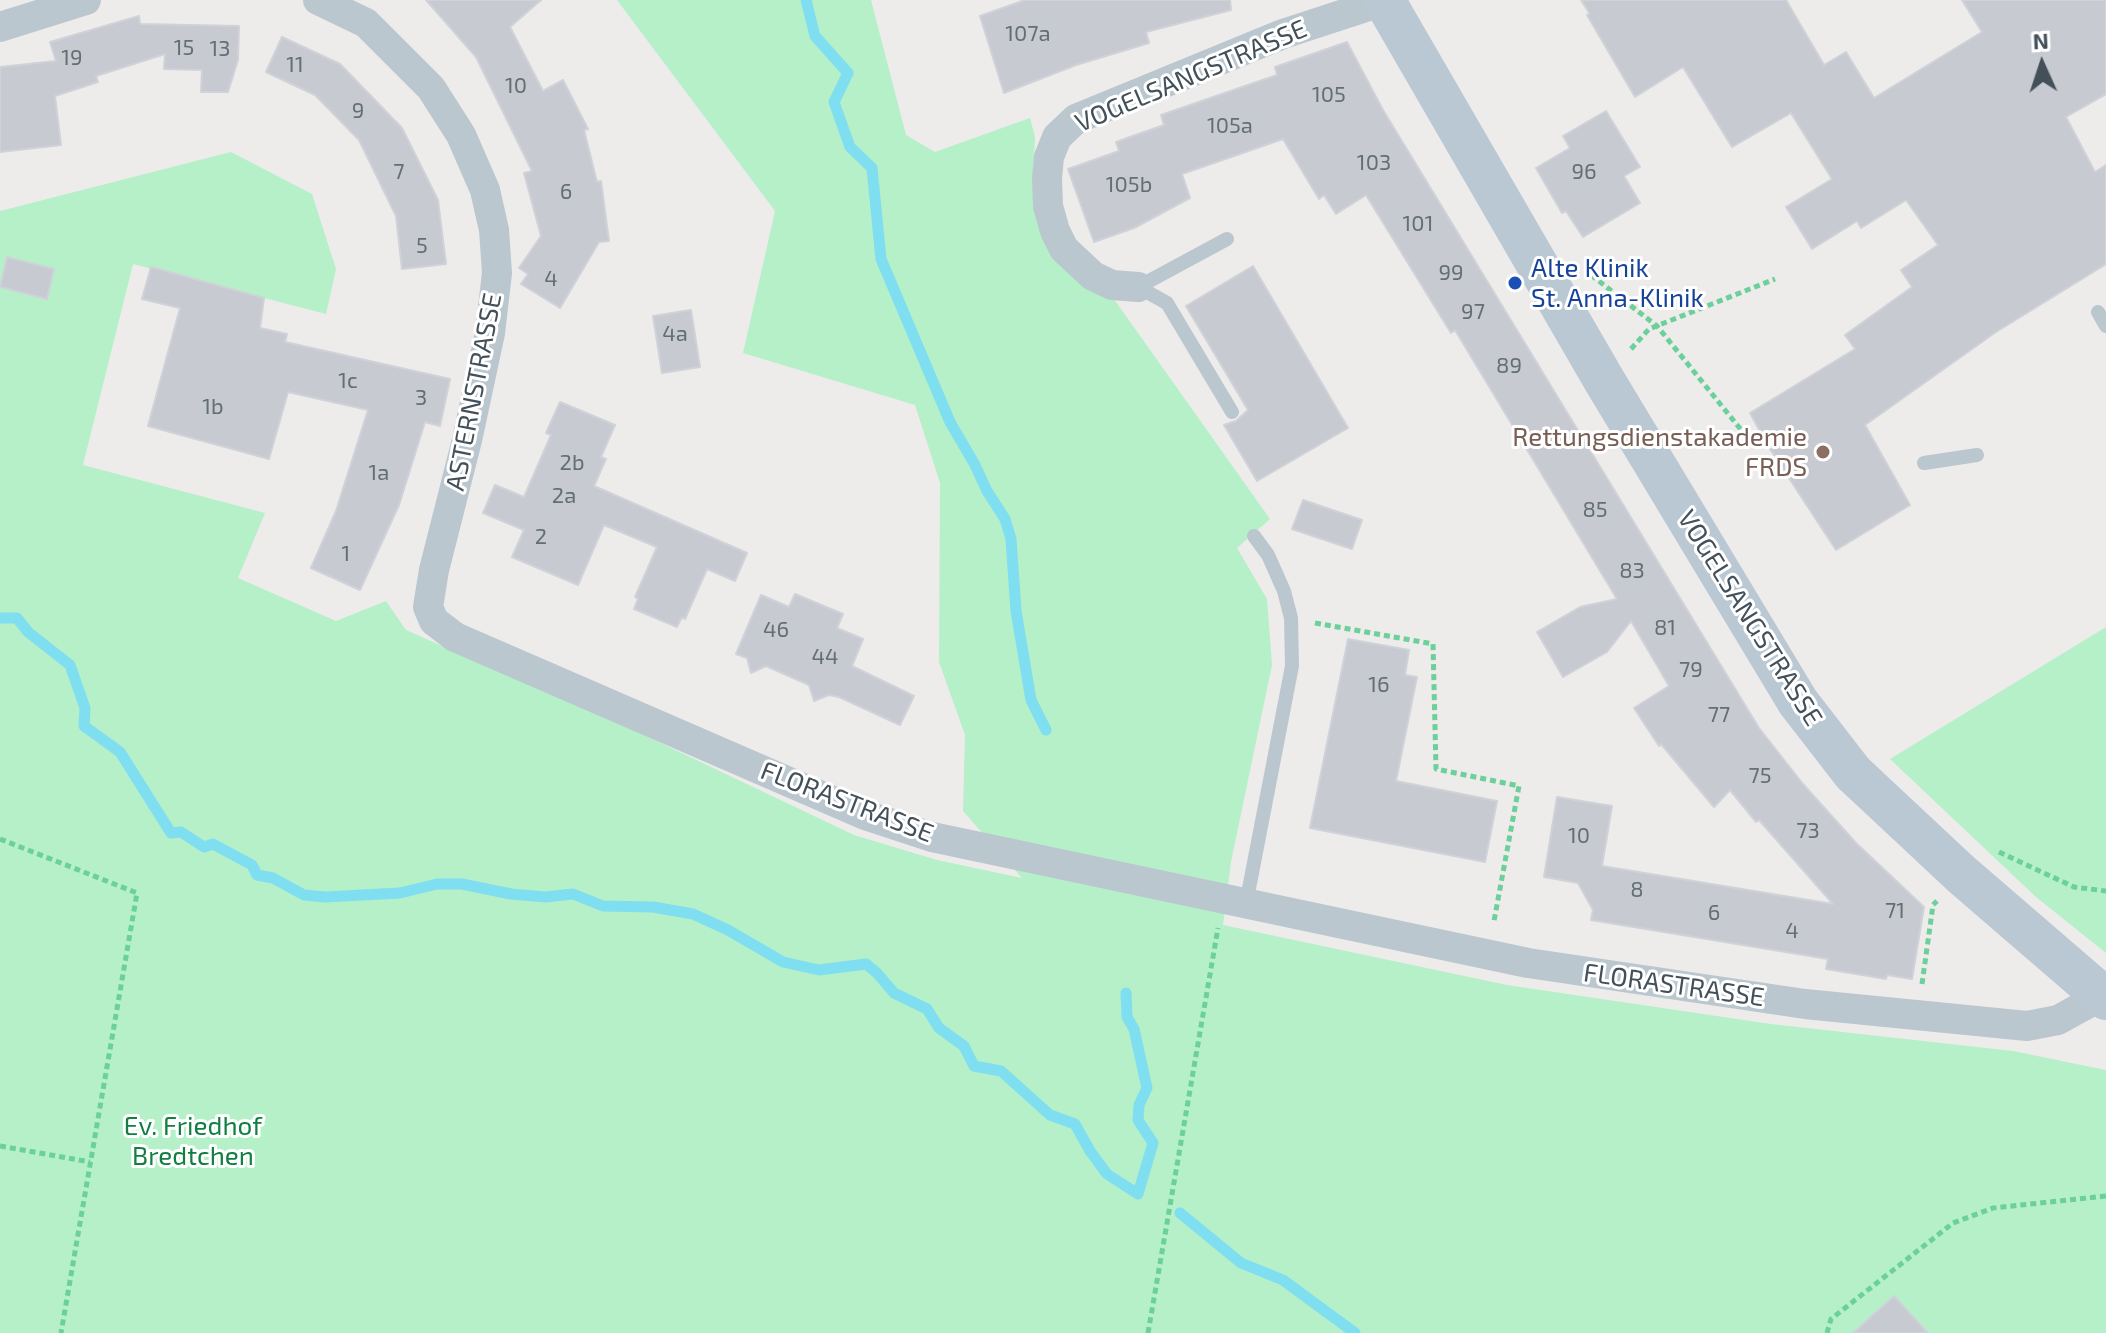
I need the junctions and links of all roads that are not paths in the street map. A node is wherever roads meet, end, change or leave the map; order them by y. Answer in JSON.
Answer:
{"nodes":[{"id":1,"x":86,"y":0,"type":"edge"},
{"id":2,"x":318,"y":0,"type":"edge"},
{"id":3,"x":1384,"y":0,"type":"edge"},
{"id":4,"x":0,"y":27,"type":"edge"},
{"id":5,"x":1227,"y":239,"type":"dead end"},
{"id":6,"x":1138,"y":287,"type":"junction"},
{"id":7,"x":2098,"y":312,"type":"dead end"},
{"id":8,"x":2106,"y":326,"type":"edge"},
{"id":9,"x":1232,"y":412,"type":"dead end"},
{"id":10,"x":1977,"y":455,"type":"dead end"},
{"id":11,"x":1924,"y":463,"type":"dead end"},
{"id":12,"x":1254,"y":536,"type":"dead end"},
{"id":13,"x":466,"y":642,"type":"joint"},
{"id":14,"x":1235,"y":902,"type":"junction"},
{"id":15,"x":2103,"y":997,"type":"edge"}],
"edges":[{"from":1,"to":4,"type":"street"},
{"from":2,"to":13,"type":"street","name":"ASTERNSTRASSE"},
{"from":3,"to":6,"type":"street","name":"VOGELSANGSTRASSE"},
{"from":3,"to":15,"type":"street","name":"VOGELSANGSTRASSE"},
{"from":5,"to":6,"type":"lane"},
{"from":6,"to":9,"type":"lane"},
{"from":7,"to":8,"type":"lane"},
{"from":10,"to":11,"type":"lane"},
{"from":12,"to":14,"type":"lane"},
{"from":13,"to":14,"type":"street","name":"FLORASTRASSE"},
{"from":14,"to":15,"type":"street","name":"FLORASTRASSE"}]}
